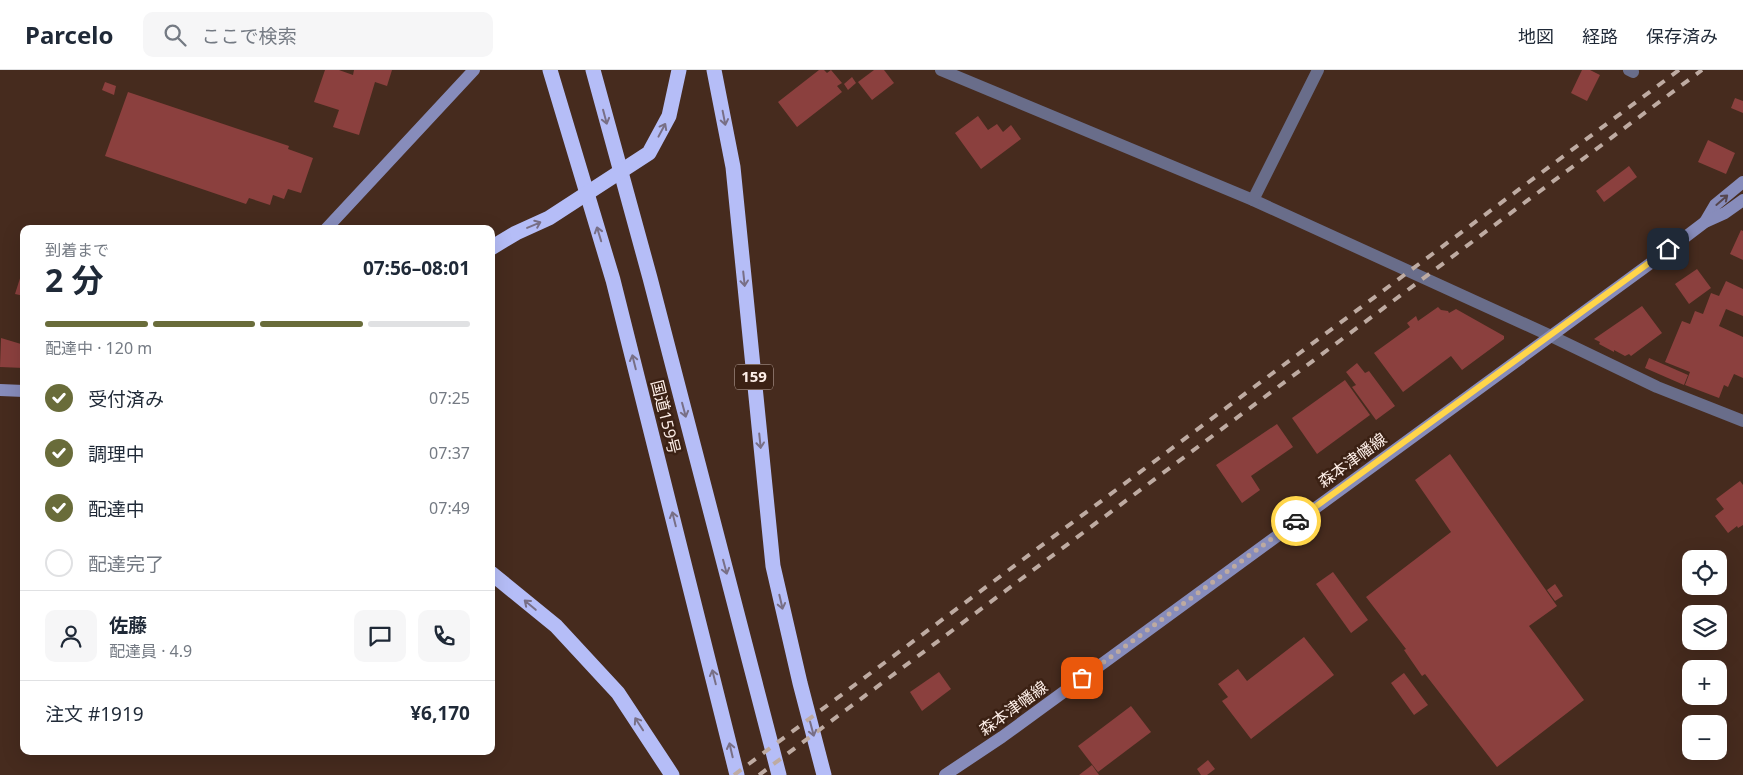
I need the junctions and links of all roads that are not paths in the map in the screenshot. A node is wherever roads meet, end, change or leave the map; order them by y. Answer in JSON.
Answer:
{"nodes":[{"id":1,"x":474,"y":70,"type":"edge"},
{"id":2,"x":550,"y":70,"type":"edge"},
{"id":3,"x":592,"y":70,"type":"edge"},
{"id":4,"x":679,"y":70,"type":"edge"},
{"id":5,"x":714,"y":70,"type":"edge"},
{"id":6,"x":941,"y":70,"type":"edge"},
{"id":7,"x":1318,"y":70,"type":"edge"},
{"id":8,"x":1743,"y":182,"type":"edge"},
{"id":9,"x":1253,"y":200,"type":"junction"},
{"id":10,"x":1743,"y":200,"type":"edge"},
{"id":11,"x":1705,"y":222,"type":"junction"},
{"id":12,"x":330,"y":225,"type":"edge"},
{"id":13,"x":495,"y":246,"type":"edge"},
{"id":14,"x":1551,"y":336,"type":"junction"},
{"id":15,"x":0,"y":390,"type":"edge"},
{"id":16,"x":20,"y":391,"type":"edge"},
{"id":17,"x":1743,"y":421,"type":"edge"},
{"id":18,"x":495,"y":576,"type":"edge"},
{"id":19,"x":669,"y":770,"type":"edge"},
{"id":20,"x":737,"y":775,"type":"edge"},
{"id":21,"x":779,"y":775,"type":"edge"},
{"id":22,"x":824,"y":775,"type":"edge"},
{"id":23,"x":945,"y":775,"type":"edge"}],
"edges":[{"from":1,"to":12,"type":"main road"},
{"from":20,"to":2,"type":"highway","name":"国道159号","one_way":true},
{"from":3,"to":21,"type":"highway","name":"国道159号","one_way":true},
{"from":13,"to":4,"type":"highway","one_way":true},
{"from":5,"to":22,"type":"highway","number":"159","one_way":true},
{"from":6,"to":9,"type":"street"},
{"from":7,"to":9,"type":"street"},
{"from":11,"to":8,"type":"main road","name":"森本津幡線","one_way":true},
{"from":9,"to":14,"type":"street"},
{"from":10,"to":11,"type":"main road","name":"森本津幡線"},
{"from":11,"to":14,"type":"main road","name":"森本津幡線"},
{"from":14,"to":17,"type":"street"},
{"from":14,"to":23,"type":"main road","name":"森本津幡線"},
{"from":15,"to":16,"type":"main road"},
{"from":19,"to":18,"type":"highway","one_way":true}]}
